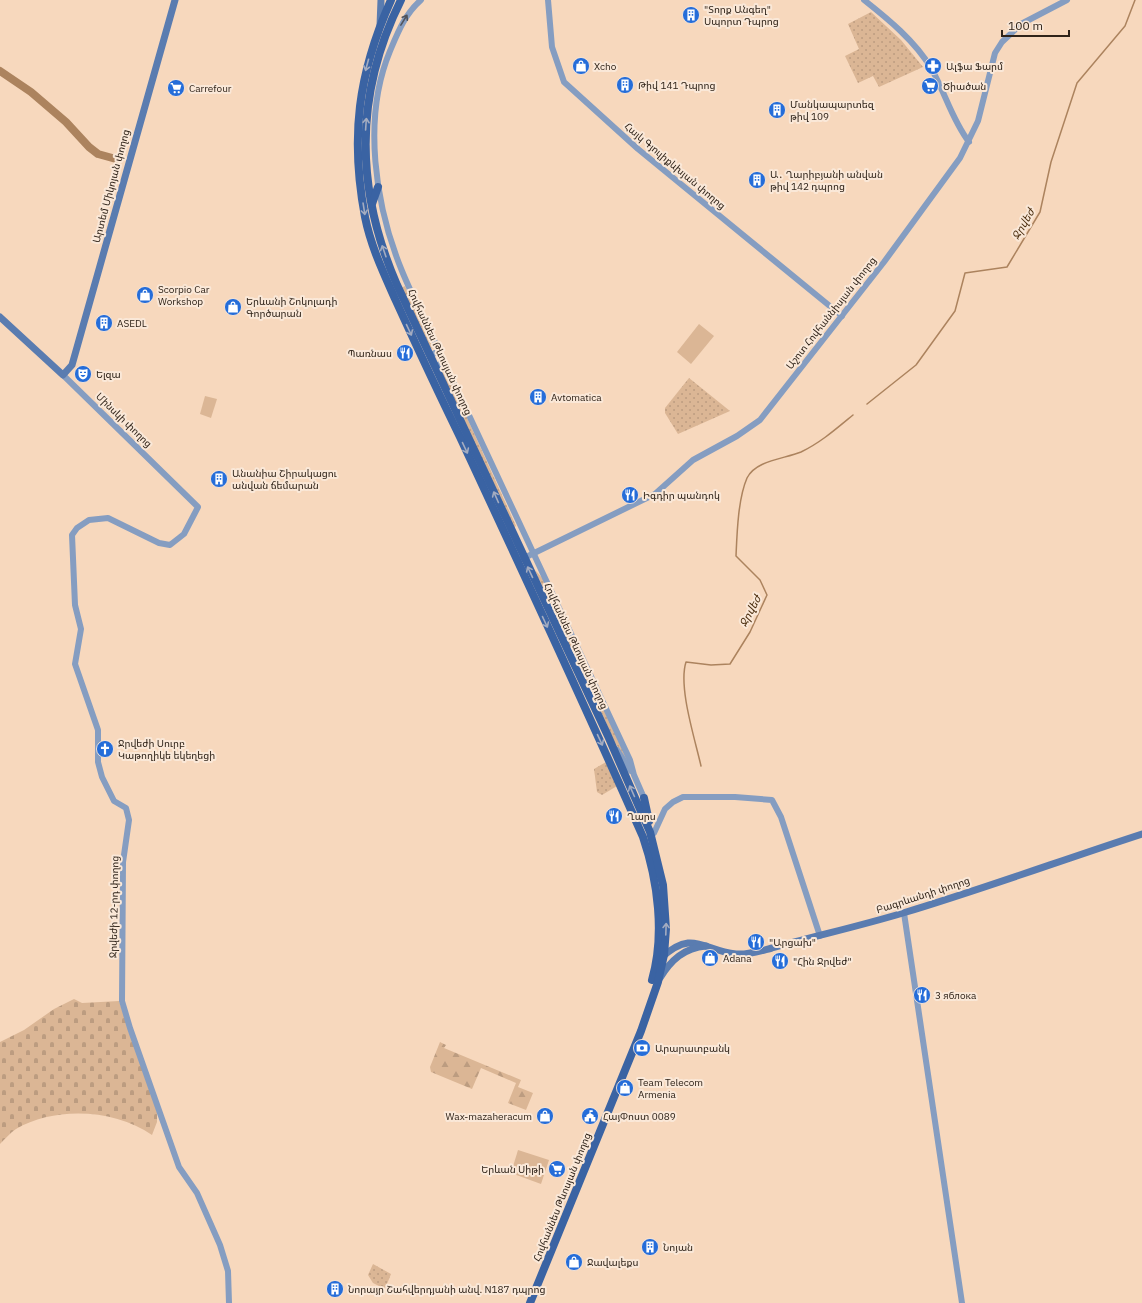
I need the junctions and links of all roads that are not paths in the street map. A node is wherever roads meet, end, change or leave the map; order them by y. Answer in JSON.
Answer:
{"nodes":[{"id":1,"x":175,"y":0,"type":"edge"},
{"id":2,"x":381,"y":0,"type":"edge"},
{"id":3,"x":391,"y":0,"type":"edge"},
{"id":4,"x":401,"y":0,"type":"edge"},
{"id":5,"x":421,"y":0,"type":"edge"},
{"id":6,"x":548,"y":0,"type":"edge"},
{"id":7,"x":864,"y":0,"type":"edge"},
{"id":8,"x":1067,"y":0,"type":"edge"},
{"id":9,"x":380,"y":26,"type":"junction"},
{"id":10,"x":383,"y":42,"type":"junction"},
{"id":11,"x":382,"y":68,"type":"junction"},
{"id":12,"x":969,"y":142,"type":"junction"},
{"id":13,"x":378,"y":187,"type":"junction"},
{"id":14,"x":372,"y":207,"type":"junction"},
{"id":15,"x":386,"y":270,"type":"junction"},
{"id":16,"x":394,"y":286,"type":"junction"},
{"id":17,"x":0,"y":316,"type":"edge"},
{"id":18,"x":842,"y":316,"type":"junction"},
{"id":19,"x":432,"y":363,"type":"junction"},
{"id":20,"x":63,"y":374,"type":"junction"},
{"id":21,"x":72,"y":535,"type":"joint"},
{"id":22,"x":534,"y":553,"type":"junction"},
{"id":23,"x":520,"y":560,"type":"junction"},
{"id":24,"x":608,"y":736,"type":"junction"},
{"id":25,"x":634,"y":775,"type":"junction"},
{"id":26,"x":644,"y":798,"type":"joint"},
{"id":27,"x":651,"y":834,"type":"junction"},
{"id":28,"x":1142,"y":834,"type":"edge"},
{"id":29,"x":654,"y":861,"type":"junction"},
{"id":30,"x":904,"y":913,"type":"junction"},
{"id":31,"x":820,"y":936,"type":"junction"},
{"id":32,"x":707,"y":946,"type":"junction"},
{"id":33,"x":664,"y":955,"type":"junction"},
{"id":34,"x":656,"y":962,"type":"junction"},
{"id":35,"x":654,"y":973,"type":"junction"},
{"id":36,"x":658,"y":982,"type":"junction"},
{"id":37,"x":229,"y":1303,"type":"edge"},
{"id":38,"x":526,"y":1303,"type":"edge"},
{"id":39,"x":530,"y":1303,"type":"edge"},
{"id":40,"x":962,"y":1303,"type":"edge"}],
"edges":[{"from":1,"to":20,"type":"main road","name":"Արտեմ Միկոյան փողոց"},
{"from":2,"to":9,"type":"main road"},
{"from":3,"to":9,"type":"main road","name":"Հովհաննես Թևոսյան փողոց"},
{"from":4,"to":10,"type":"main road","name":"Հովհաննես Թևոսյան փողոց"},
{"from":11,"to":5,"type":"street","one_way":true},
{"from":6,"to":18,"type":"street","name":"Հայկ Գյուլիքևխյան փողոց"},
{"from":7,"to":12,"type":"street"},
{"from":8,"to":12,"type":"street","name":"Աշոտ Հովհաննիսյան փողոց"},
{"from":9,"to":15,"type":"main road","name":"Հովհաննես Թևոսյան փողոց","one_way":true},
{"from":10,"to":11,"type":"street"},
{"from":14,"to":10,"type":"main road","name":"Հովհաննես Թևոսյան փողոց","one_way":true},
{"from":11,"to":13,"type":"street"},
{"from":12,"to":18,"type":"street","name":"Աշոտ Հովհաննիսյան փողոց"},
{"from":13,"to":14,"type":"main road"},
{"from":13,"to":19,"type":"street"},
{"from":15,"to":14,"type":"main road","name":"Հովհաննես Թևոսյան փողոց","one_way":true},
{"from":15,"to":16,"type":"main road","name":"Հովհաննես Թևոսյան փողոց"},
{"from":16,"to":19,"type":"main road","name":"Հովհաննես Թևոսյան փողոց","one_way":true},
{"from":16,"to":19,"type":"main road","name":"Հովհաննես Թևոսյան փողոց"},
{"from":17,"to":20,"type":"main road","name":"Մինսկի փողոց"},
{"from":18,"to":22,"type":"street","name":"Աշոտ Հովհաննիսյան փողոց"},
{"from":19,"to":22,"type":"street"},
{"from":19,"to":23,"type":"main road","name":"Հովհաննես Թևոսյան փողոց"},
{"from":20,"to":21,"type":"street","name":"Մինսկի փողոց"},
{"from":21,"to":37,"type":"street","name":"Ջրվեժի 12-րդ փողոց"},
{"from":22,"to":23,"type":"street","name":"Աշոտ Հովհաննիսյան փողոց"},
{"from":22,"to":25,"type":"street"},
{"from":24,"to":23,"type":"main road","name":"Հովհաննես Թևոսյան փողոց","one_way":true},
{"from":23,"to":29,"type":"main road","name":"Հովհաննես Թևոսյան փողոց","one_way":true},
{"from":24,"to":25,"type":"street"},
{"from":27,"to":24,"type":"main road","name":"Հովհաննես Թևոսյան փողոց","one_way":true},
{"from":25,"to":26,"type":"street"},
{"from":26,"to":27,"type":"main road"},
{"from":27,"to":29,"type":"main road","name":"Հովհաննես Թևոսյան փողոց"},
{"from":27,"to":31,"type":"street"},
{"from":28,"to":30,"type":"main road","name":"Բագրևանդի փողոց"},
{"from":33,"to":29,"type":"main road","name":"Հովհաննես Թևոսյան փողոց","one_way":true},
{"from":29,"to":34,"type":"main road","name":"Հովհաննես Թևոսյան փողոց"},
{"from":30,"to":31,"type":"main road","name":"Բագրևանդի փողոց"},
{"from":30,"to":40,"type":"street"},
{"from":31,"to":32,"type":"main road","name":"Բագրևանդի փողոց"},
{"from":32,"to":33,"type":"main road","name":"Բագրևանդի փողոց"},
{"from":32,"to":36,"type":"main road","name":"Բագրևանդի փողոց"},
{"from":33,"to":34,"type":"main road","name":"Բագրևանդի փողոց"},
{"from":33,"to":36,"type":"main road","name":"Հովհաննես Թևոսյան փողոց"},
{"from":34,"to":35,"type":"main road","name":"Հովհաննես Թևոսյան փողոց"},
{"from":35,"to":36,"type":"main road"},
{"from":35,"to":38,"type":"main road","name":"Հովհաննես Թևոսյան փողոց"},
{"from":36,"to":39,"type":"main road","name":"Հովհաննես Թևոսյան փողոց"}]}
